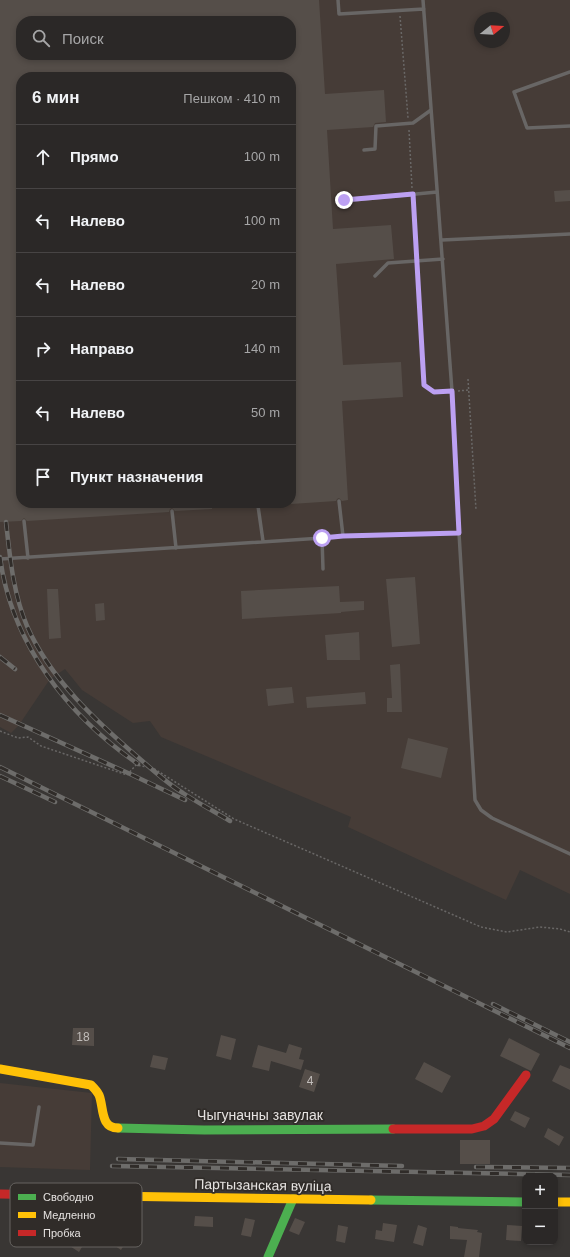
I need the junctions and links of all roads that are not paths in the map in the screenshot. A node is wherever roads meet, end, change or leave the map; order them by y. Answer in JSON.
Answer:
{"nodes":[{"id":1,"x":338,"y":0,"type":"edge"},
{"id":2,"x":423,"y":0,"type":"edge"},
{"id":3,"x":424,"y":9,"type":"junction"},
{"id":4,"x":570,"y":72,"type":"edge"},
{"id":5,"x":430,"y":110,"type":"junction"},
{"id":6,"x":570,"y":126,"type":"edge"},
{"id":7,"x":364,"y":150,"type":"dead end"},
{"id":8,"x":437,"y":192,"type":"junction"},
{"id":9,"x":344,"y":200,"type":"dead end"},
{"id":10,"x":570,"y":234,"type":"edge"},
{"id":11,"x":442,"y":240,"type":"junction"},
{"id":12,"x":443,"y":259,"type":"junction"},
{"id":13,"x":375,"y":276,"type":"dead end"},
{"id":14,"x":339,"y":501,"type":"dead end"},
{"id":15,"x":258,"y":508,"type":"edge"},
{"id":16,"x":172,"y":512,"type":"dead end"},
{"id":17,"x":24,"y":521,"type":"dead end"},
{"id":18,"x":459,"y":533,"type":"junction"},
{"id":19,"x":343,"y":536,"type":"junction"},
{"id":20,"x":322,"y":538,"type":"junction"},
{"id":21,"x":263,"y":541,"type":"junction"},
{"id":22,"x":176,"y":548,"type":"junction"},
{"id":23,"x":28,"y":558,"type":"junction"},
{"id":24,"x":0,"y":559,"type":"edge"},
{"id":25,"x":324,"y":569,"type":"dead end"},
{"id":26,"x":570,"y":854,"type":"edge"},
{"id":27,"x":0,"y":1068,"type":"edge"},
{"id":28,"x":526,"y":1075,"type":"dead end"},
{"id":29,"x":39,"y":1107,"type":"dead end"},
{"id":30,"x":0,"y":1143,"type":"edge"},
{"id":31,"x":0,"y":1194,"type":"edge"},
{"id":32,"x":10,"y":1194,"type":"edge"},
{"id":33,"x":142,"y":1196,"type":"edge"},
{"id":34,"x":293,"y":1199,"type":"junction"},
{"id":35,"x":522,"y":1202,"type":"edge"},
{"id":36,"x":558,"y":1202,"type":"edge"},
{"id":37,"x":570,"y":1202,"type":"edge"},
{"id":38,"x":268,"y":1257,"type":"edge"}],
"edges":[{"from":1,"to":3,"type":"lane"},
{"from":2,"to":3,"type":"lane"},
{"from":3,"to":5,"type":"lane"},
{"from":4,"to":6,"type":"lane"},
{"from":5,"to":7,"type":"lane"},
{"from":5,"to":8,"type":"lane"},
{"from":8,"to":9,"type":"lane"},
{"from":8,"to":11,"type":"lane"},
{"from":10,"to":11,"type":"lane"},
{"from":11,"to":12,"type":"lane"},
{"from":12,"to":13,"type":"lane"},
{"from":12,"to":18,"type":"lane"},
{"from":14,"to":19,"type":"lane"},
{"from":15,"to":21,"type":"lane"},
{"from":16,"to":22,"type":"lane"},
{"from":17,"to":23,"type":"lane"},
{"from":18,"to":19,"type":"lane"},
{"from":18,"to":26,"type":"lane"},
{"from":19,"to":20,"type":"lane"},
{"from":20,"to":21,"type":"lane"},
{"from":20,"to":25,"type":"lane"},
{"from":21,"to":22,"type":"lane"},
{"from":22,"to":23,"type":"lane"},
{"from":23,"to":24,"type":"lane"},
{"from":27,"to":28,"type":"street","name":"Чыгуначны завулак"},
{"from":29,"to":30,"type":"lane"},
{"from":31,"to":32,"type":"street","name":"Партызанская вуліца"},
{"from":33,"to":34,"type":"street","name":"Партызанская вуліца"},
{"from":34,"to":35,"type":"street","name":"Партызанская вуліца"},
{"from":34,"to":38,"type":"street"},
{"from":36,"to":37,"type":"street"}]}
